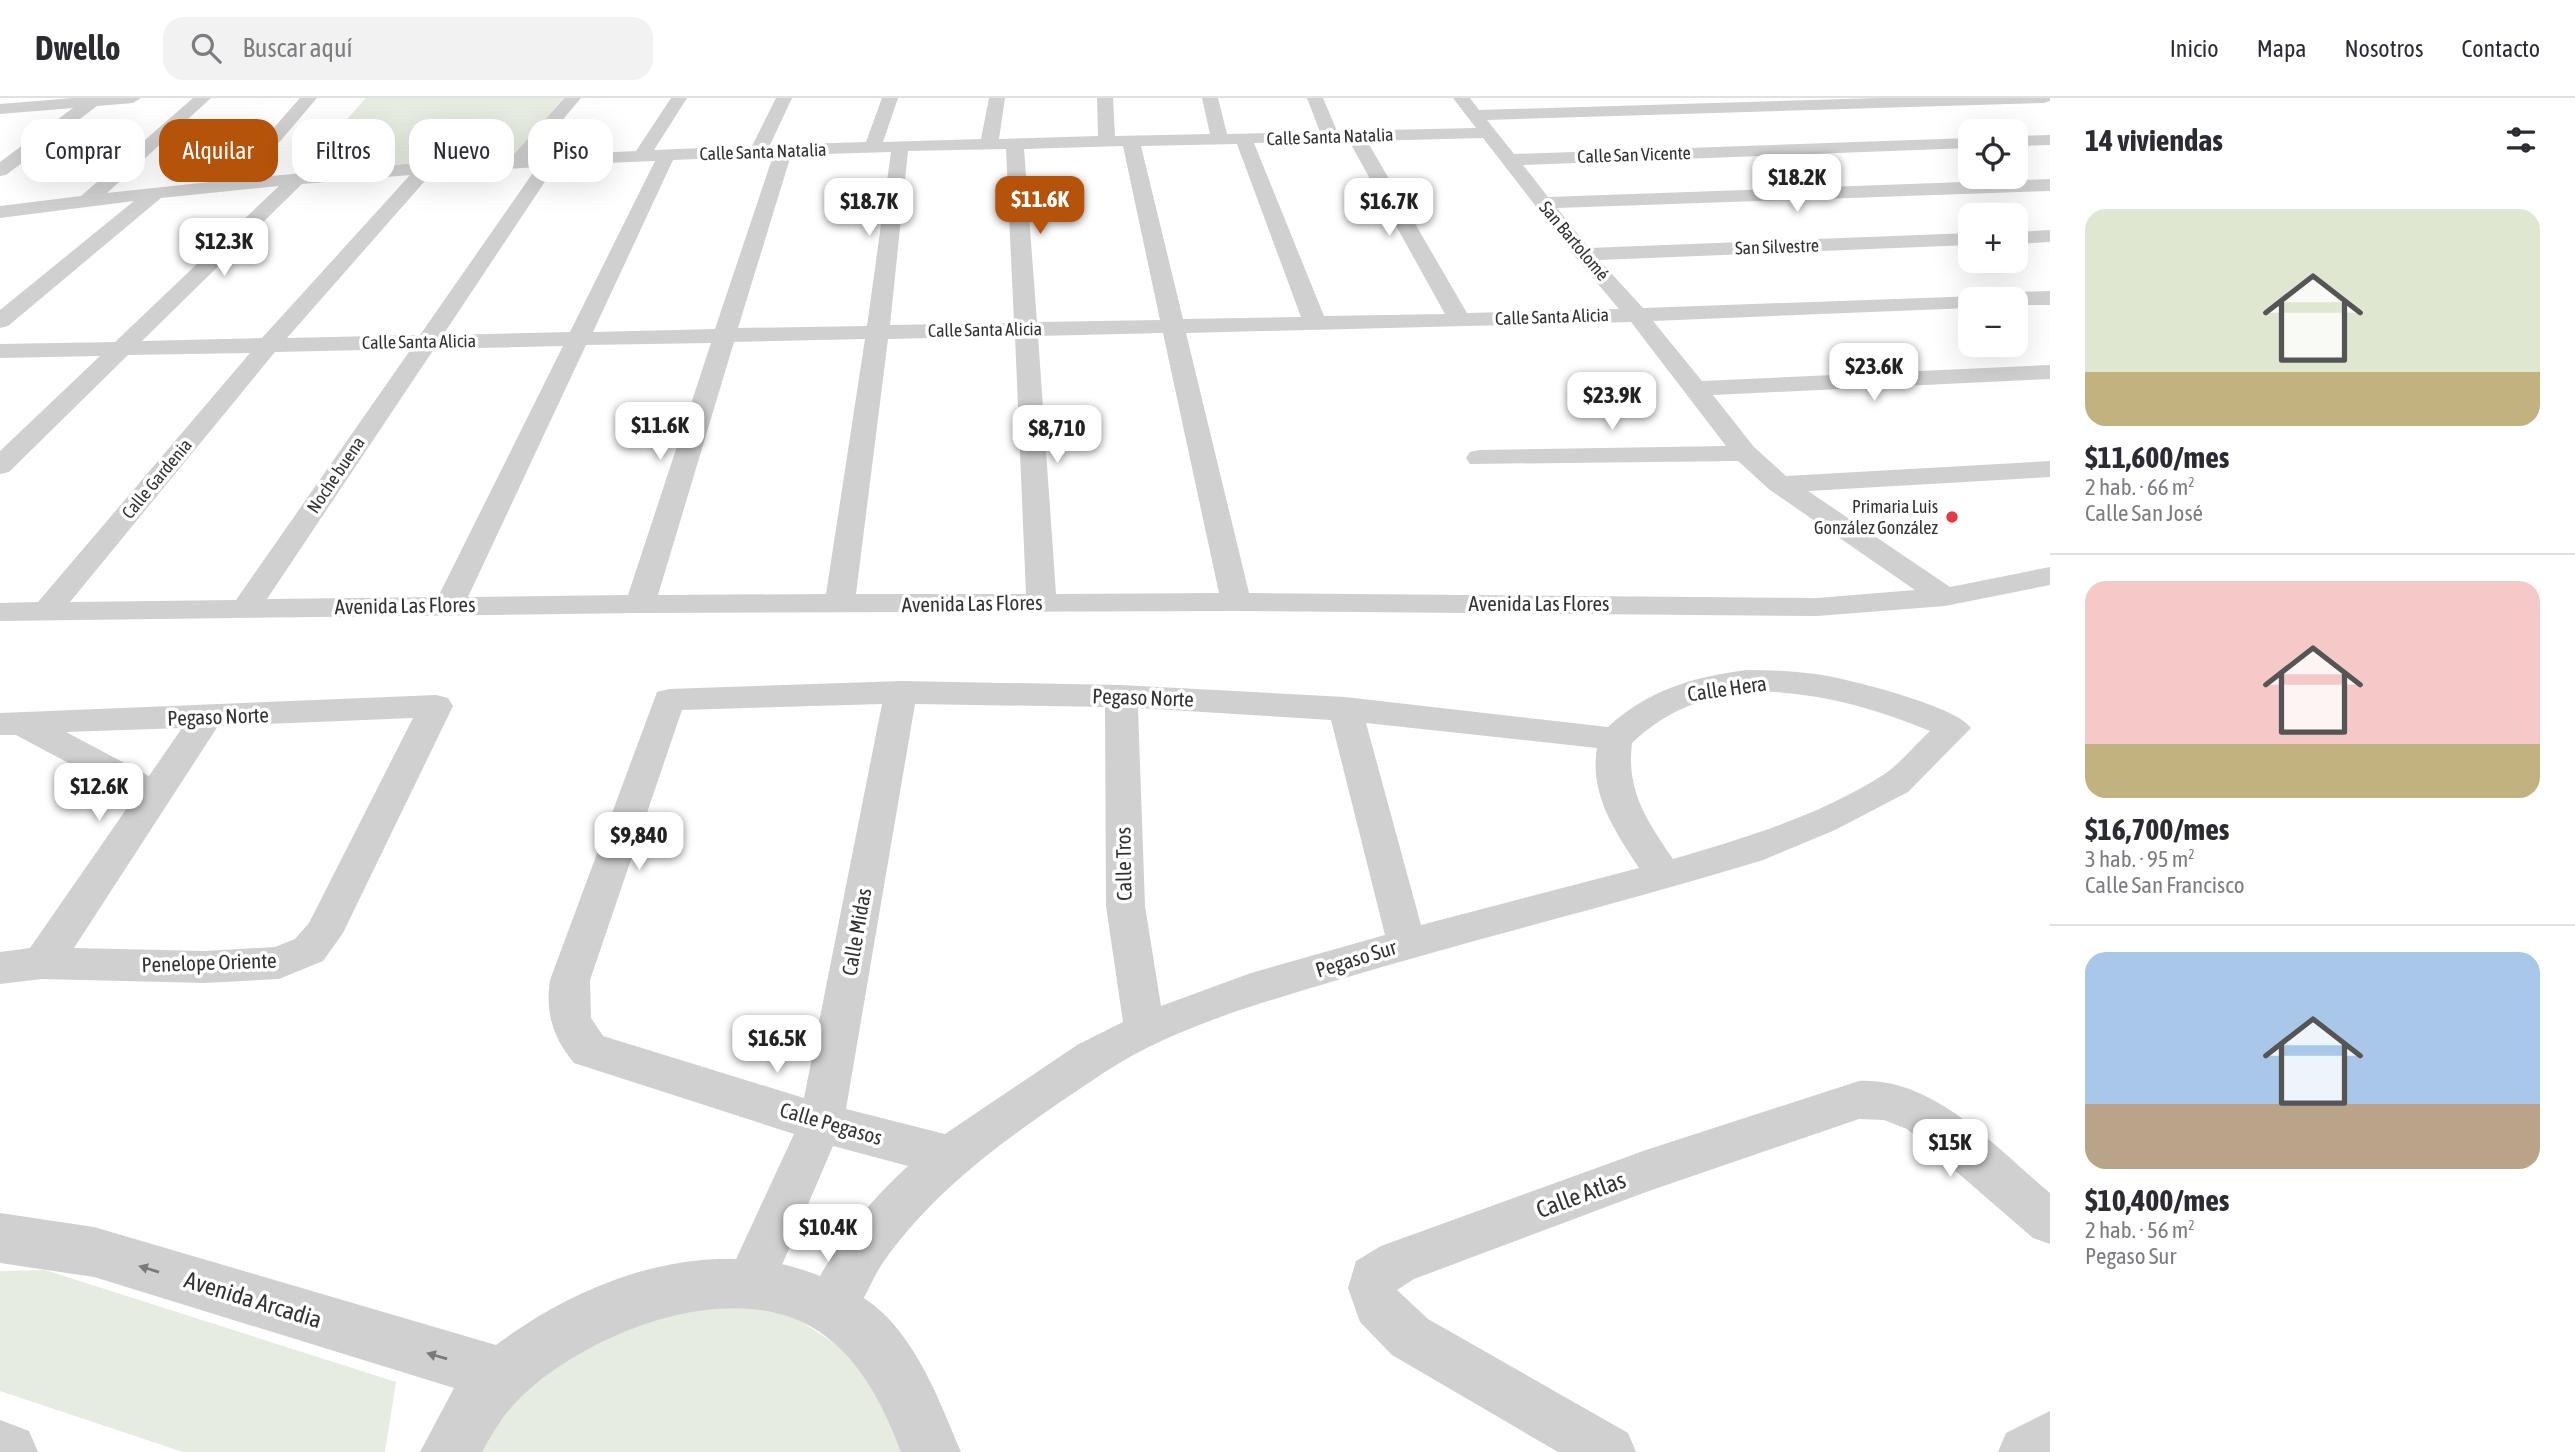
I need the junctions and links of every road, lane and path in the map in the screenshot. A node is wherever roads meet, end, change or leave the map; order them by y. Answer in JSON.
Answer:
{"nodes":[{"id":1,"x":133,"y":98,"type":"edge"},
{"id":2,"x":203,"y":98,"type":"edge"},
{"id":3,"x":309,"y":98,"type":"edge"},
{"id":4,"x":573,"y":98,"type":"edge"},
{"id":5,"x":679,"y":98,"type":"edge"},
{"id":6,"x":784,"y":98,"type":"edge"},
{"id":7,"x":890,"y":98,"type":"edge"},
{"id":8,"x":997,"y":98,"type":"edge"},
{"id":9,"x":1105,"y":98,"type":"edge"},
{"id":10,"x":1210,"y":98,"type":"edge"},
{"id":11,"x":1315,"y":98,"type":"edge"},
{"id":12,"x":2028,"y":98,"type":"edge"},
{"id":13,"x":2045,"y":98,"type":"edge"},
{"id":14,"x":94,"y":100,"type":"edge"},
{"id":15,"x":1771,"y":102,"type":"edge"},
{"id":16,"x":0,"y":109,"type":"edge"},
{"id":17,"x":2050,"y":113,"type":"edge"},
{"id":18,"x":1474,"y":115,"type":"edge"},
{"id":19,"x":1355,"y":136,"type":"junction"},
{"id":20,"x":1331,"y":137,"type":"junction"},
{"id":21,"x":1244,"y":139,"type":"junction"},
{"id":22,"x":1220,"y":140,"type":"junction"},
{"id":23,"x":2050,"y":140,"type":"edge"},
{"id":24,"x":2028,"y":141,"type":"edge"},
{"id":25,"x":1131,"y":142,"type":"junction"},
{"id":26,"x":1107,"y":143,"type":"junction"},
{"id":27,"x":1958,"y":143,"type":"edge"},
{"id":28,"x":1015,"y":145,"type":"junction"},
{"id":29,"x":989,"y":146,"type":"junction"},
{"id":30,"x":900,"y":148,"type":"junction"},
{"id":31,"x":872,"y":149,"type":"junction"},
{"id":32,"x":783,"y":151,"type":"junction"},
{"id":33,"x":758,"y":152,"type":"junction"},
{"id":34,"x":667,"y":154,"type":"junction"},
{"id":35,"x":642,"y":155,"type":"junction"},
{"id":36,"x":613,"y":157,"type":"edge"},
{"id":37,"x":1508,"y":160,"type":"junction"},
{"id":38,"x":514,"y":161,"type":"edge"},
{"id":39,"x":518,"y":161,"type":"junction"},
{"id":40,"x":528,"y":161,"type":"edge"},
{"id":41,"x":0,"y":171,"type":"edge"},
{"id":42,"x":292,"y":179,"type":"edge"},
{"id":43,"x":294,"y":182,"type":"edge"},
{"id":44,"x":414,"y":182,"type":"edge"},
{"id":45,"x":536,"y":182,"type":"edge"},
{"id":46,"x":233,"y":184,"type":"junction"},
{"id":47,"x":2050,"y":185,"type":"edge"},
{"id":48,"x":158,"y":191,"type":"junction"},
{"id":49,"x":88,"y":200,"type":"junction"},
{"id":50,"x":1542,"y":203,"type":"junction"},
{"id":51,"x":1,"y":213,"type":"edge"},
{"id":52,"x":2050,"y":236,"type":"edge"},
{"id":53,"x":2028,"y":237,"type":"edge"},
{"id":54,"x":1958,"y":239,"type":"edge"},
{"id":55,"x":1583,"y":254,"type":"junction"},
{"id":56,"x":2050,"y":298,"type":"edge"},
{"id":57,"x":2028,"y":299,"type":"edge"},
{"id":58,"x":1958,"y":302,"type":"edge"},
{"id":59,"x":1637,"y":315,"type":"junction"},
{"id":60,"x":1460,"y":320,"type":"junction"},
{"id":61,"x":0,"y":321,"type":"edge"},
{"id":62,"x":1315,"y":323,"type":"junction"},
{"id":63,"x":1173,"y":326,"type":"junction"},
{"id":64,"x":1025,"y":329,"type":"junction"},
{"id":65,"x":878,"y":332,"type":"junction"},
{"id":66,"x":726,"y":336,"type":"junction"},
{"id":67,"x":577,"y":339,"type":"junction"},
{"id":68,"x":427,"y":342,"type":"junction"},
{"id":69,"x":268,"y":346,"type":"junction"},
{"id":70,"x":121,"y":349,"type":"junction"},
{"id":71,"x":0,"y":351,"type":"edge"},
{"id":72,"x":2050,"y":372,"type":"edge"},
{"id":73,"x":1696,"y":389,"type":"junction"},
{"id":74,"x":1745,"y":453,"type":"junction"},
{"id":75,"x":1479,"y":458,"type":"dead end"},
{"id":76,"x":0,"y":466,"type":"edge"},
{"id":77,"x":2050,"y":469,"type":"edge"},
{"id":78,"x":1780,"y":484,"type":"junction"},
{"id":79,"x":2050,"y":576,"type":"edge"},
{"id":80,"x":1945,"y":597,"type":"junction"},
{"id":81,"x":1236,"y":601,"type":"junction"},
{"id":82,"x":1042,"y":603,"type":"junction"},
{"id":83,"x":640,"y":604,"type":"junction"},
{"id":84,"x":839,"y":605,"type":"junction"},
{"id":85,"x":449,"y":606,"type":"junction"},
{"id":86,"x":246,"y":608,"type":"junction"},
{"id":87,"x":0,"y":612,"type":"edge"},
{"id":88,"x":46,"y":612,"type":"junction"},
{"id":89,"x":901,"y":692,"type":"junction"},
{"id":90,"x":1121,"y":696,"type":"junction"},
{"id":91,"x":669,"y":700,"type":"joint"},
{"id":92,"x":436,"y":706,"type":"joint"},
{"id":93,"x":1345,"y":708,"type":"junction"},
{"id":94,"x":206,"y":718,"type":"junction"},
{"id":95,"x":11,"y":724,"type":"edge"},
{"id":96,"x":1954,"y":728,"type":"joint"},
{"id":97,"x":1615,"y":739,"type":"junction"},
{"id":98,"x":153,"y":793,"type":"junction"},
{"id":99,"x":1664,"y":876,"type":"junction"},
{"id":100,"x":1407,"y":944,"type":"junction"},
{"id":101,"x":42,"y":963,"type":"junction"},
{"id":102,"x":0,"y":968,"type":"edge"},
{"id":103,"x":1146,"y":1030,"type":"junction"},
{"id":104,"x":821,"y":1123,"type":"junction"},
{"id":105,"x":950,"y":1156,"type":"junction"},
{"id":106,"x":2050,"y":1222,"type":"edge"},
{"id":107,"x":0,"y":1238,"type":"edge"},
{"id":108,"x":750,"y":1283,"type":"junction"},
{"id":109,"x":830,"y":1307,"type":"junction"},
{"id":110,"x":503,"y":1375,"type":"junction"},
{"id":111,"x":2050,"y":1438,"type":"edge"},
{"id":112,"x":0,"y":1450,"type":"edge"},
{"id":113,"x":8,"y":1452,"type":"edge"},
{"id":114,"x":450,"y":1452,"type":"edge"},
{"id":115,"x":931,"y":1452,"type":"edge"},
{"id":116,"x":1609,"y":1452,"type":"edge"},
{"id":117,"x":2025,"y":1452,"type":"edge"}],
"edges":[{"from":1,"to":14,"type":"street"},
{"from":2,"to":49,"type":"street"},
{"from":3,"to":46,"type":"street"},
{"from":4,"to":39,"type":"street"},
{"from":5,"to":35,"type":"street"},
{"from":6,"to":33,"type":"street"},
{"from":7,"to":31,"type":"street"},
{"from":8,"to":29,"type":"street"},
{"from":9,"to":26,"type":"street"},
{"from":10,"to":22,"type":"street"},
{"from":11,"to":20,"type":"street"},
{"from":12,"to":13,"type":"street","name":"Calle Santa Natalia"},
{"from":12,"to":15,"type":"street","name":"Calle Santa Natalia"},
{"from":12,"to":17,"type":"street"},
{"from":14,"to":16,"type":"street"},
{"from":14,"to":41,"type":"street"},
{"from":15,"to":18,"type":"street","name":"Calle Santa Natalia"},
{"from":18,"to":19,"type":"street","name":"Calle Santa Natalia"},
{"from":18,"to":37,"type":"street","name":"San Bartolomé"},
{"from":19,"to":20,"type":"street","name":"Calle Santa Natalia"},
{"from":19,"to":60,"type":"street"},
{"from":20,"to":21,"type":"street","name":"Calle Santa Natalia"},
{"from":21,"to":22,"type":"street","name":"Calle Santa Natalia"},
{"from":21,"to":62,"type":"street"},
{"from":22,"to":25,"type":"street","name":"Calle Santa Natalia"},
{"from":23,"to":24,"type":"street"},
{"from":25,"to":26,"type":"street","name":"Calle Santa Natalia"},
{"from":25,"to":63,"type":"street"},
{"from":26,"to":28,"type":"street","name":"Calle Santa Natalia"},
{"from":27,"to":37,"type":"street","name":"Calle San Vicente"},
{"from":28,"to":29,"type":"street","name":"Calle Santa Natalia"},
{"from":28,"to":64,"type":"street"},
{"from":29,"to":30,"type":"street","name":"Calle Santa Natalia"},
{"from":30,"to":31,"type":"street","name":"Calle Santa Natalia"},
{"from":30,"to":65,"type":"street"},
{"from":31,"to":32,"type":"street","name":"Calle Santa Natalia"},
{"from":32,"to":33,"type":"street","name":"Calle Santa Natalia"},
{"from":32,"to":66,"type":"street"},
{"from":33,"to":34,"type":"street","name":"Calle Santa Natalia"},
{"from":34,"to":35,"type":"street","name":"Calle Santa Natalia"},
{"from":34,"to":67,"type":"street"},
{"from":35,"to":36,"type":"street","name":"Calle Santa Natalia"},
{"from":37,"to":50,"type":"street","name":"San Bartolomé"},
{"from":38,"to":39,"type":"street","name":"Calle Santa Natalia"},
{"from":39,"to":40,"type":"street","name":"Calle Santa Natalia"},
{"from":42,"to":46,"type":"street","name":"Calle Santa Natalia"},
{"from":43,"to":70,"type":"street"},
{"from":44,"to":69,"type":"street","name":"Calle Gardenia"},
{"from":45,"to":68,"type":"street","name":"Noche buena"},
{"from":46,"to":48,"type":"street","name":"Calle Santa Natalia"},
{"from":47,"to":50,"type":"street"},
{"from":48,"to":49,"type":"street","name":"Calle Santa Natalia"},
{"from":48,"to":61,"type":"street"},
{"from":49,"to":51,"type":"street","name":"Calle Santa Natalia"},
{"from":50,"to":55,"type":"street","name":"San Bartolomé"},
{"from":52,"to":53,"type":"street"},
{"from":54,"to":55,"type":"street","name":"San Silvestre"},
{"from":55,"to":59,"type":"street","name":"San Bartolomé"},
{"from":56,"to":57,"type":"street"},
{"from":58,"to":59,"type":"street","name":"Calle Santa Alicia"},
{"from":59,"to":60,"type":"street","name":"Calle Santa Alicia"},
{"from":59,"to":73,"type":"street","name":"San Bartolomé"},
{"from":60,"to":62,"type":"street","name":"Calle Santa Alicia"},
{"from":62,"to":63,"type":"street","name":"Calle Santa Alicia"},
{"from":63,"to":64,"type":"street","name":"Calle Santa Alicia"},
{"from":63,"to":81,"type":"street"},
{"from":64,"to":65,"type":"street","name":"Calle Santa Alicia"},
{"from":64,"to":82,"type":"street"},
{"from":65,"to":66,"type":"street","name":"Calle Santa Alicia"},
{"from":65,"to":84,"type":"street"},
{"from":66,"to":67,"type":"street","name":"Calle Santa Alicia"},
{"from":66,"to":83,"type":"street"},
{"from":67,"to":68,"type":"street","name":"Calle Santa Alicia"},
{"from":67,"to":85,"type":"street"},
{"from":68,"to":69,"type":"street","name":"Calle Santa Alicia"},
{"from":68,"to":86,"type":"street","name":"Noche buena"},
{"from":69,"to":70,"type":"street","name":"Calle Santa Alicia"},
{"from":69,"to":88,"type":"street","name":"Calle Gardenia"},
{"from":70,"to":71,"type":"street","name":"Calle Santa Alicia"},
{"from":70,"to":76,"type":"street"},
{"from":72,"to":73,"type":"street"},
{"from":73,"to":74,"type":"street","name":"San Bartolomé"},
{"from":74,"to":75,"type":"street"},
{"from":74,"to":78,"type":"street","name":"San Bartolomé"},
{"from":77,"to":78,"type":"street"},
{"from":78,"to":80,"type":"street","name":"San Bartolomé"},
{"from":79,"to":80,"type":"street","name":"Avenida Las Flores"},
{"from":80,"to":81,"type":"street","name":"Avenida Las Flores"},
{"from":81,"to":82,"type":"street","name":"Avenida Las Flores"},
{"from":82,"to":84,"type":"street","name":"Avenida Las Flores"},
{"from":83,"to":84,"type":"street","name":"Avenida Las Flores"},
{"from":83,"to":85,"type":"street","name":"Avenida Las Flores"},
{"from":85,"to":86,"type":"street","name":"Avenida Las Flores"},
{"from":86,"to":88,"type":"street","name":"Avenida Las Flores"},
{"from":87,"to":88,"type":"street","name":"Avenida Las Flores"},
{"from":89,"to":90,"type":"street","name":"Pegaso Norte"},
{"from":89,"to":91,"type":"street","name":"Pegaso Norte"},
{"from":89,"to":104,"type":"street","name":"Calle Midas"},
{"from":90,"to":93,"type":"street","name":"Pegaso Norte"},
{"from":90,"to":103,"type":"street","name":"Calle Tros"},
{"from":91,"to":104,"type":"street","name":"Calle Pegasos"},
{"from":92,"to":94,"type":"street","name":"Pegaso Norte"},
{"from":92,"to":101,"type":"street","name":"Penelope Oriente"},
{"from":93,"to":97,"type":"street","name":"Pegaso Norte"},
{"from":93,"to":100,"type":"street"},
{"from":94,"to":95,"type":"street","name":"Pegaso Norte"},
{"from":94,"to":98,"type":"street"},
{"from":95,"to":98,"type":"street"},
{"from":96,"to":97,"type":"street","name":"Calle Hera"},
{"from":96,"to":99,"type":"street","name":"Pegaso Sur"},
{"from":97,"to":99,"type":"street"},
{"from":98,"to":101,"type":"street"},
{"from":99,"to":100,"type":"street","name":"Pegaso Sur"},
{"from":100,"to":103,"type":"street","name":"Pegaso Sur"},
{"from":101,"to":102,"type":"street","name":"Penelope Oriente"},
{"from":103,"to":105,"type":"street","name":"Pegaso Sur"},
{"from":104,"to":105,"type":"street","name":"Calle Pegasos"},
{"from":104,"to":108,"type":"street","name":"Calle Midas"},
{"from":105,"to":109,"type":"street","name":"Pegaso Sur"},
{"from":106,"to":116,"type":"street","name":"Calle Atlas"},
{"from":110,"to":107,"type":"street","name":"Avenida Arcadia","one_way":true},
{"from":108,"to":109,"type":"street"},
{"from":108,"to":110,"type":"street"},
{"from":109,"to":115,"type":"street"},
{"from":110,"to":114,"type":"street"},
{"from":111,"to":117,"type":"street"},
{"from":112,"to":113,"type":"street"}]}
